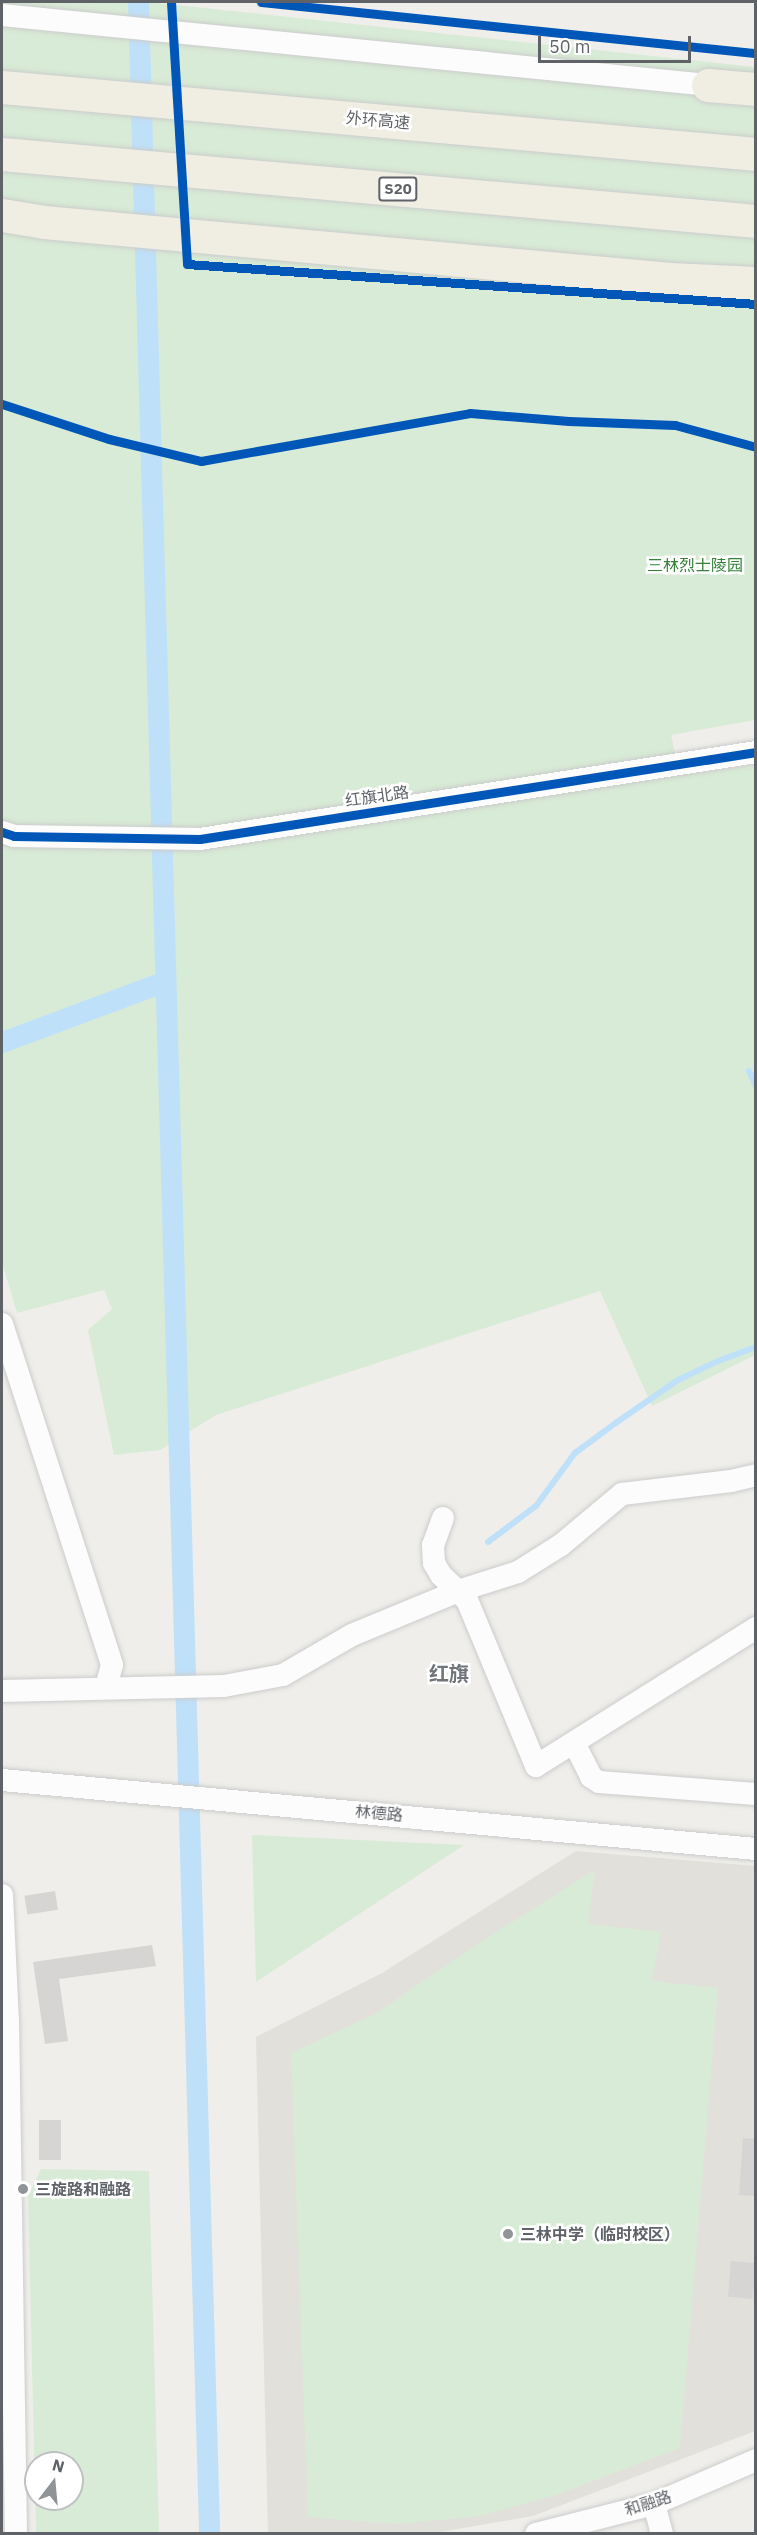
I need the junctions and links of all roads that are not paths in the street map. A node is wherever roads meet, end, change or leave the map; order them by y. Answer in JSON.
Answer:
{"nodes":[{"id":1,"x":2,"y":15,"type":"edge"},
{"id":2,"x":708,"y":85,"type":"joint"},
{"id":3,"x":2,"y":87,"type":"edge"},
{"id":4,"x":756,"y":89,"type":"edge"},
{"id":5,"x":2,"y":154,"type":"edge"},
{"id":6,"x":756,"y":154,"type":"edge"},
{"id":7,"x":2,"y":215,"type":"edge"},
{"id":8,"x":756,"y":221,"type":"edge"},
{"id":9,"x":756,"y":283,"type":"edge"},
{"id":10,"x":756,"y":752,"type":"edge"},
{"id":11,"x":2,"y":832,"type":"edge"},
{"id":12,"x":2,"y":1324,"type":"edge"},
{"id":13,"x":756,"y":1475,"type":"edge"},
{"id":14,"x":443,"y":1518,"type":"dead end"},
{"id":15,"x":458,"y":1591,"type":"junction"},
{"id":16,"x":756,"y":1628,"type":"edge"},
{"id":17,"x":106,"y":1687,"type":"junction"},
{"id":18,"x":2,"y":1691,"type":"edge"},
{"id":19,"x":574,"y":1743,"type":"junction"},
{"id":20,"x":2,"y":1780,"type":"edge"},
{"id":21,"x":2,"y":1791,"type":"edge"},
{"id":22,"x":756,"y":1794,"type":"edge"},
{"id":23,"x":756,"y":1849,"type":"edge"},
{"id":24,"x":2,"y":1895,"type":"edge"},
{"id":25,"x":756,"y":2460,"type":"edge"},
{"id":26,"x":654,"y":2504,"type":"junction"},
{"id":27,"x":16,"y":2534,"type":"edge"},
{"id":28,"x":536,"y":2534,"type":"edge"},
{"id":29,"x":662,"y":2534,"type":"edge"}],
"edges":[{"from":1,"to":2,"type":"street"},
{"from":2,"to":4,"type":"highway"},
{"from":3,"to":6,"type":"highway","name":"外环高速"},
{"from":5,"to":8,"type":"highway","number":"S20"},
{"from":7,"to":9,"type":"highway"},
{"from":10,"to":11,"type":"street","name":"红旗北路"},
{"from":12,"to":17,"type":"street"},
{"from":13,"to":15,"type":"street"},
{"from":14,"to":15,"type":"street"},
{"from":15,"to":17,"type":"street"},
{"from":15,"to":19,"type":"street"},
{"from":16,"to":19,"type":"street"},
{"from":17,"to":18,"type":"street"},
{"from":19,"to":22,"type":"street"},
{"from":20,"to":21,"type":"street"},
{"from":20,"to":23,"type":"street","name":"林德路"},
{"from":24,"to":27,"type":"street"},
{"from":25,"to":26,"type":"street","name":"和融路"},
{"from":26,"to":28,"type":"street","name":"和融路"},
{"from":26,"to":29,"type":"street"}]}
